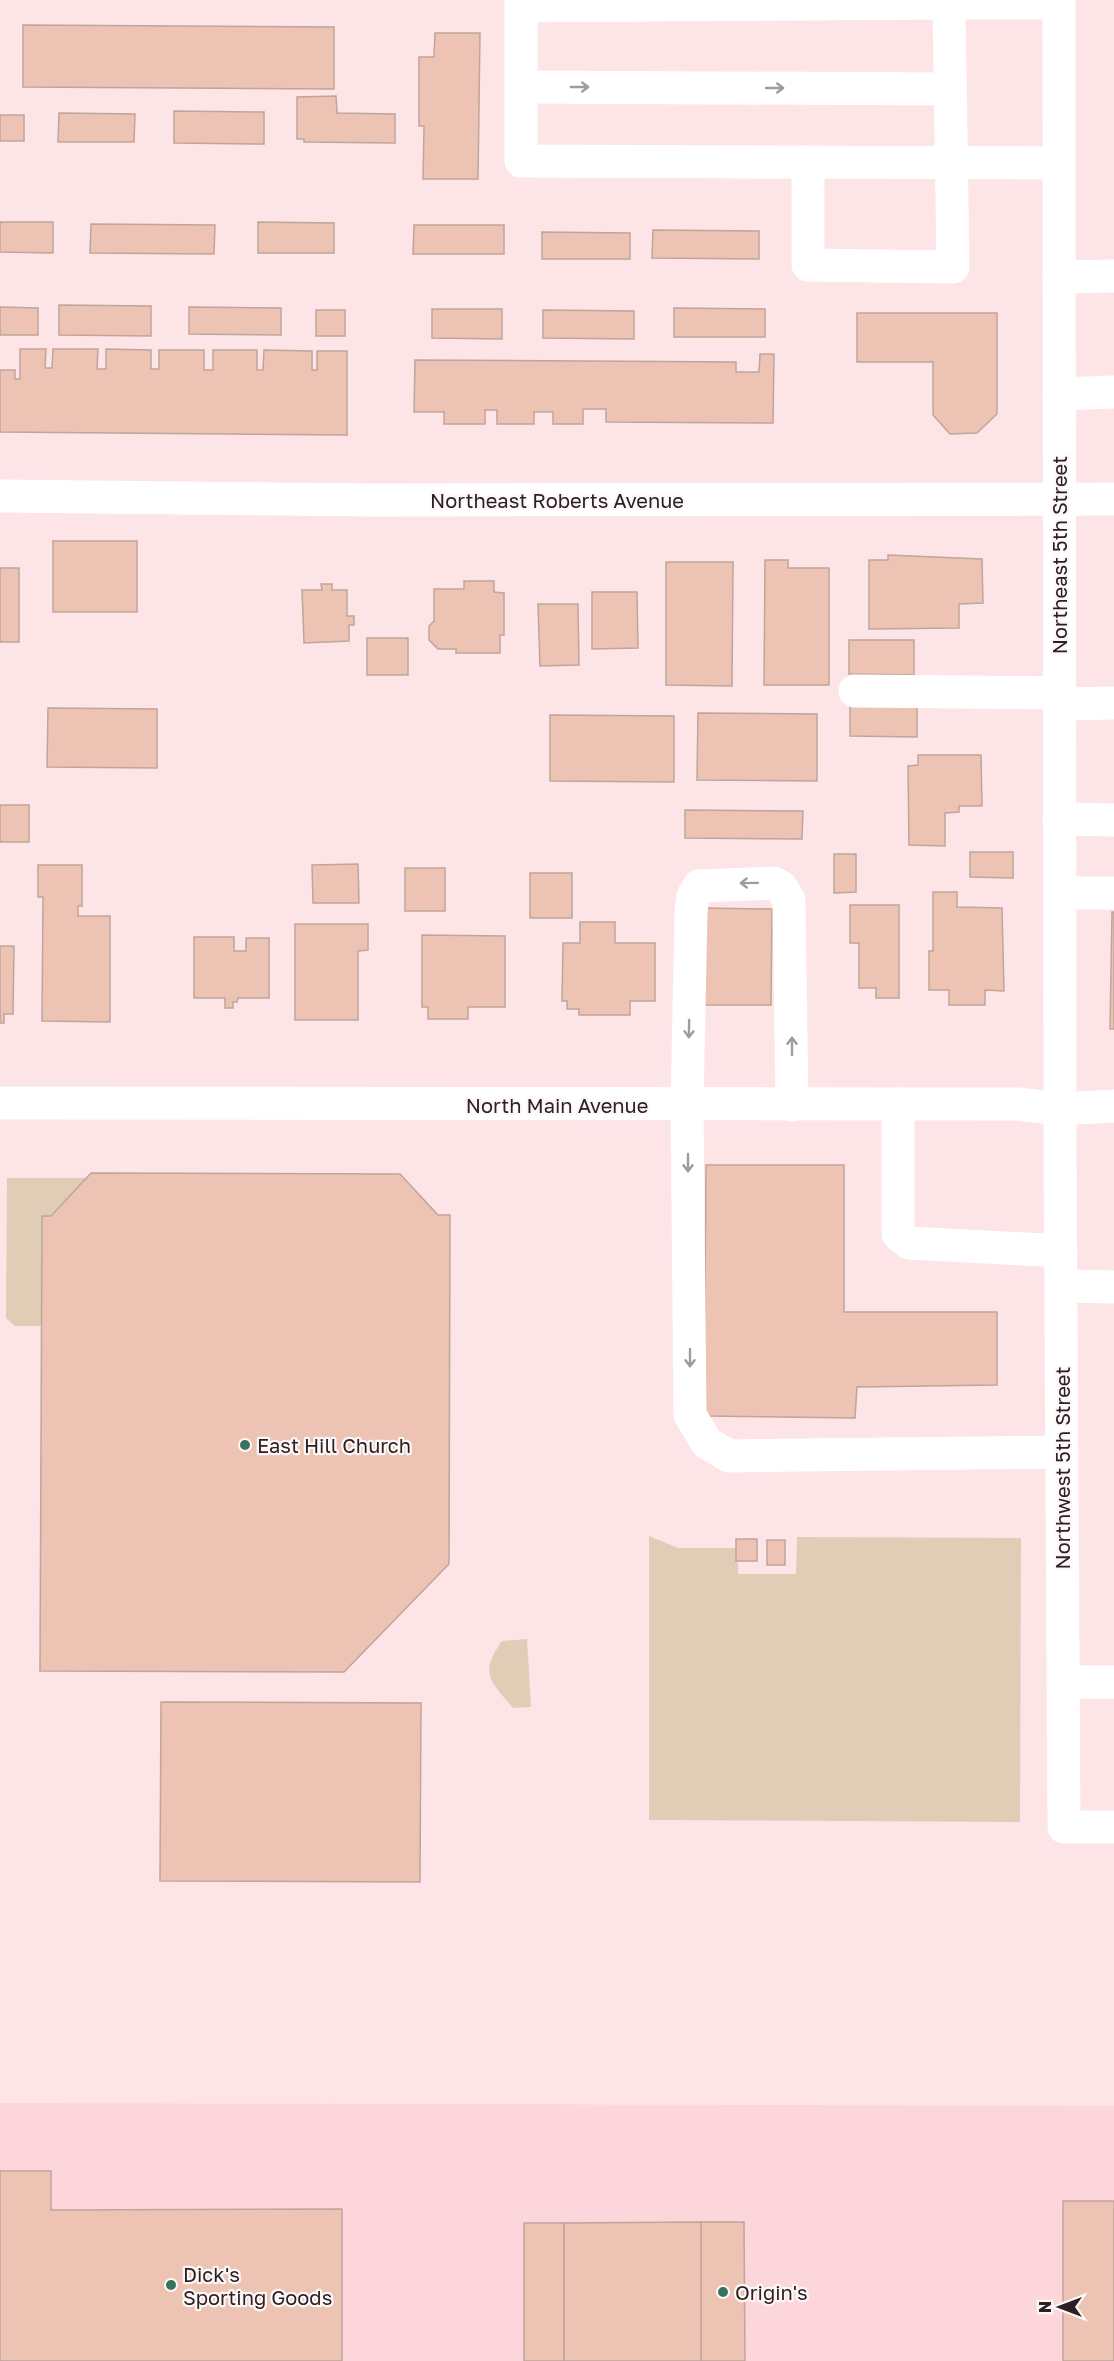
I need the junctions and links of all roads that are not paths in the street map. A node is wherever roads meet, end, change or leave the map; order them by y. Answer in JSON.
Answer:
{"nodes":[{"id":1,"x":1059,"y":1,"type":"edge"},
{"id":2,"x":521,"y":3,"type":"edge"},
{"id":3,"x":949,"y":3,"type":"junction"},
{"id":4,"x":521,"y":87,"type":"junction"},
{"id":5,"x":950,"y":89,"type":"junction"},
{"id":6,"x":808,"y":162,"type":"junction"},
{"id":7,"x":950,"y":162,"type":"junction"},
{"id":8,"x":1059,"y":163,"type":"junction"},
{"id":9,"x":1114,"y":276,"type":"edge"},
{"id":10,"x":1059,"y":277,"type":"junction"},
{"id":11,"x":1114,"y":392,"type":"edge"},
{"id":12,"x":1059,"y":394,"type":"junction"},
{"id":13,"x":0,"y":496,"type":"edge"},
{"id":14,"x":1059,"y":499,"type":"junction"},
{"id":15,"x":1114,"y":499,"type":"edge"},
{"id":16,"x":855,"y":691,"type":"dead end"},
{"id":17,"x":1059,"y":699,"type":"junction"},
{"id":18,"x":1114,"y":703,"type":"edge"},
{"id":19,"x":1059,"y":819,"type":"junction"},
{"id":20,"x":1114,"y":820,"type":"edge"},
{"id":21,"x":1060,"y":893,"type":"junction"},
{"id":22,"x":1114,"y":893,"type":"edge"},
{"id":23,"x":0,"y":1104,"type":"edge"},
{"id":24,"x":898,"y":1104,"type":"junction"},
{"id":25,"x":687,"y":1105,"type":"junction"},
{"id":26,"x":792,"y":1105,"type":"junction"},
{"id":27,"x":1114,"y":1106,"type":"edge"},
{"id":28,"x":1060,"y":1109,"type":"junction"},
{"id":29,"x":1061,"y":1251,"type":"junction"},
{"id":30,"x":1061,"y":1286,"type":"junction"},
{"id":31,"x":1114,"y":1287,"type":"edge"},
{"id":32,"x":1062,"y":1452,"type":"junction"},
{"id":33,"x":1063,"y":1682,"type":"junction"},
{"id":34,"x":1114,"y":1682,"type":"edge"},
{"id":35,"x":1114,"y":1827,"type":"edge"}],
"edges":[{"from":1,"to":3,"type":"street"},
{"from":1,"to":8,"type":"street","name":"Northeast 5th Street"},
{"from":2,"to":3,"type":"street"},
{"from":2,"to":4,"type":"street"},
{"from":3,"to":5,"type":"street"},
{"from":4,"to":5,"type":"street","one_way":true},
{"from":4,"to":6,"type":"street"},
{"from":5,"to":7,"type":"street"},
{"from":6,"to":7,"type":"street"},
{"from":6,"to":7,"type":"street"},
{"from":7,"to":8,"type":"street"},
{"from":8,"to":10,"type":"street","name":"Northeast 5th Street"},
{"from":9,"to":10,"type":"street"},
{"from":10,"to":12,"type":"street","name":"Northeast 5th Street"},
{"from":11,"to":12,"type":"street"},
{"from":12,"to":14,"type":"street","name":"Northeast 5th Street"},
{"from":13,"to":14,"type":"street","name":"Northeast Roberts Avenue"},
{"from":14,"to":15,"type":"street","name":"Northeast Roberts Avenue"},
{"from":14,"to":17,"type":"street","name":"Northeast 5th Street"},
{"from":16,"to":17,"type":"street"},
{"from":17,"to":18,"type":"street"},
{"from":17,"to":19,"type":"street","name":"Northeast 5th Street"},
{"from":19,"to":20,"type":"street"},
{"from":19,"to":21,"type":"street","name":"Northeast 5th Street"},
{"from":21,"to":22,"type":"street"},
{"from":21,"to":28,"type":"street","name":"Northeast 5th Street"},
{"from":23,"to":25,"type":"street","name":"North Main Avenue"},
{"from":24,"to":26,"type":"street","name":"North Main Avenue"},
{"from":24,"to":28,"type":"street","name":"North Main Avenue"},
{"from":24,"to":29,"type":"street"},
{"from":25,"to":26,"type":"street","name":"North Main Avenue"},
{"from":26,"to":25,"type":"street","one_way":true},
{"from":25,"to":32,"type":"street","one_way":true},
{"from":27,"to":28,"type":"street","name":"North Main Avenue"},
{"from":28,"to":29,"type":"street","name":"Northwest 5th Street"},
{"from":29,"to":30,"type":"street","name":"Northwest 5th Street"},
{"from":30,"to":31,"type":"street"},
{"from":30,"to":32,"type":"street","name":"Northwest 5th Street"},
{"from":32,"to":33,"type":"street","name":"Northwest 5th Street"},
{"from":33,"to":34,"type":"street"},
{"from":33,"to":35,"type":"street","name":"Northwest 5th Street"}]}
